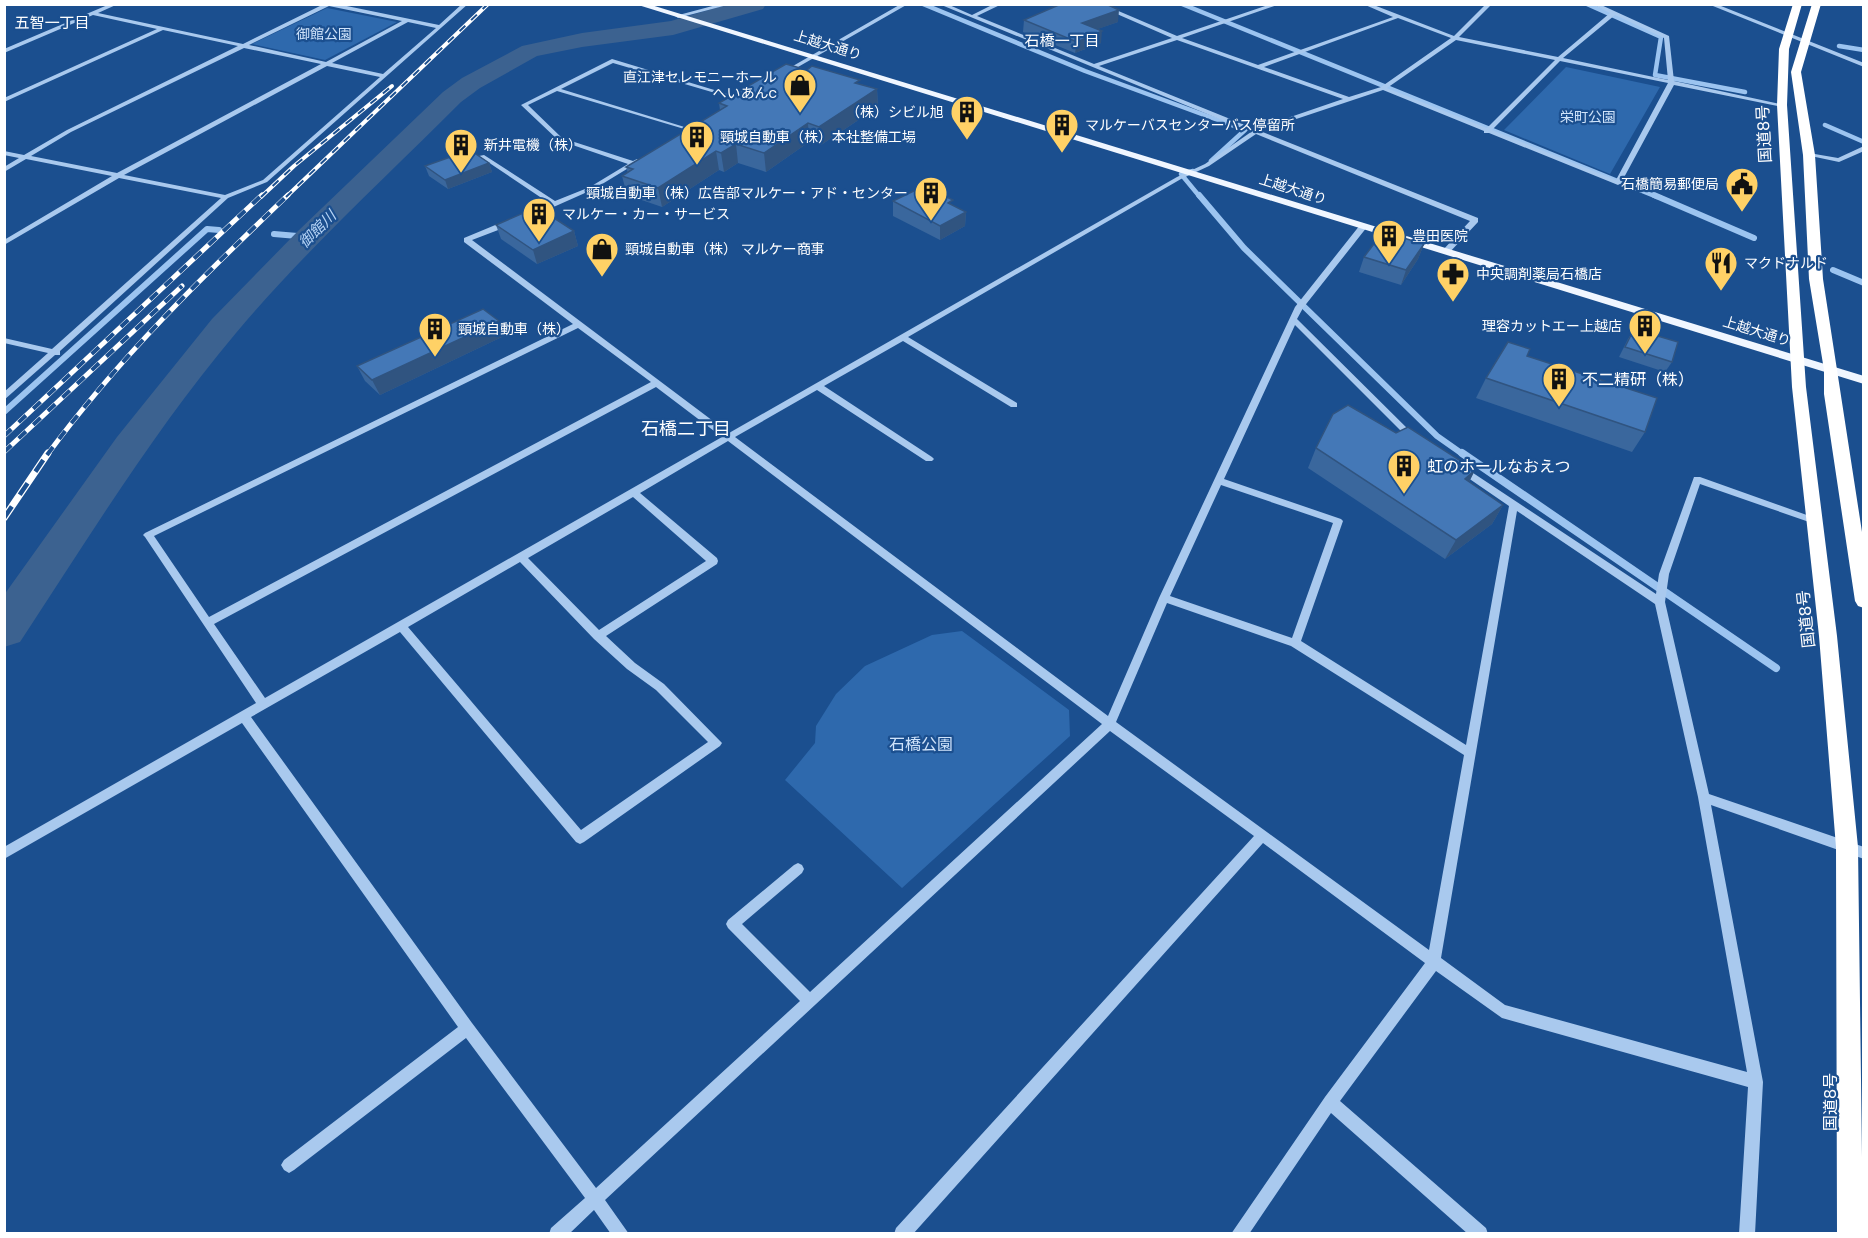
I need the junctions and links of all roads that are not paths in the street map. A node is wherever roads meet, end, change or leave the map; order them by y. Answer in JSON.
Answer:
{"nodes":[{"id":1,"x":116,"y":4,"type":"edge"},
{"id":2,"x":465,"y":4,"type":"edge"},
{"id":3,"x":638,"y":4,"type":"edge"},
{"id":4,"x":729,"y":4,"type":"edge"},
{"id":5,"x":906,"y":4,"type":"edge"},
{"id":6,"x":941,"y":4,"type":"edge"},
{"id":7,"x":1000,"y":4,"type":"edge"},
{"id":8,"x":1278,"y":4,"type":"edge"},
{"id":9,"x":1365,"y":4,"type":"edge"},
{"id":10,"x":1490,"y":4,"type":"edge"},
{"id":11,"x":1594,"y":4,"type":"edge"},
{"id":12,"x":1710,"y":4,"type":"edge"},
{"id":13,"x":1798,"y":4,"type":"edge"},
{"id":14,"x":1817,"y":4,"type":"edge"},
{"id":15,"x":1101,"y":5,"type":"edge"},
{"id":16,"x":1614,"y":13,"type":"junction"},
{"id":17,"x":94,"y":14,"type":"junction"},
{"id":18,"x":973,"y":16,"type":"junction"},
{"id":19,"x":682,"y":17,"type":"junction"},
{"id":20,"x":1397,"y":17,"type":"junction"},
{"id":21,"x":408,"y":21,"type":"junction"},
{"id":22,"x":440,"y":27,"type":"junction"},
{"id":23,"x":164,"y":28,"type":"junction"},
{"id":24,"x":1789,"y":36,"type":"junction"},
{"id":25,"x":1180,"y":39,"type":"junction"},
{"id":26,"x":1455,"y":39,"type":"junction"},
{"id":27,"x":1805,"y":41,"type":"junction"},
{"id":28,"x":243,"y":45,"type":"junction"},
{"id":29,"x":5,"y":51,"type":"edge"},
{"id":30,"x":814,"y":56,"type":"junction"},
{"id":31,"x":1558,"y":60,"type":"junction"},
{"id":32,"x":327,"y":64,"type":"junction"},
{"id":33,"x":1863,"y":65,"type":"edge"},
{"id":34,"x":1094,"y":66,"type":"junction"},
{"id":35,"x":1258,"y":67,"type":"junction"},
{"id":36,"x":384,"y":76,"type":"junction"},
{"id":37,"x":777,"y":77,"type":"edge"},
{"id":38,"x":1671,"y":84,"type":"junction"},
{"id":39,"x":1383,"y":88,"type":"junction"},
{"id":40,"x":556,"y":89,"type":"junction"},
{"id":41,"x":750,"y":93,"type":"edge"},
{"id":42,"x":741,"y":99,"type":"junction"},
{"id":43,"x":1348,"y":99,"type":"junction"},
{"id":44,"x":4,"y":100,"type":"edge"},
{"id":45,"x":733,"y":105,"type":"edge"},
{"id":46,"x":1782,"y":105,"type":"junction"},
{"id":47,"x":698,"y":125,"type":"edge"},
{"id":48,"x":689,"y":130,"type":"junction"},
{"id":49,"x":1257,"y":130,"type":"junction"},
{"id":50,"x":1486,"y":132,"type":"junction"},
{"id":51,"x":680,"y":136,"type":"edge"},
{"id":52,"x":1863,"y":148,"type":"edge"},
{"id":53,"x":4,"y":153,"type":"edge"},
{"id":54,"x":1809,"y":154,"type":"junction"},
{"id":55,"x":482,"y":156,"type":"edge"},
{"id":56,"x":26,"y":158,"type":"junction"},
{"id":57,"x":642,"y":158,"type":"edge"},
{"id":58,"x":633,"y":163,"type":"junction"},
{"id":59,"x":4,"y":170,"type":"edge"},
{"id":60,"x":1190,"y":172,"type":"junction"},
{"id":61,"x":117,"y":176,"type":"junction"},
{"id":62,"x":226,"y":197,"type":"junction"},
{"id":63,"x":555,"y":204,"type":"junction"},
{"id":64,"x":1363,"y":227,"type":"junction"},
{"id":65,"x":4,"y":243,"type":"edge"},
{"id":66,"x":1446,"y":251,"type":"junction"},
{"id":67,"x":1294,"y":320,"type":"junction"},
{"id":68,"x":579,"y":324,"type":"junction"},
{"id":69,"x":902,"y":337,"type":"junction"},
{"id":70,"x":4,"y":340,"type":"edge"},
{"id":71,"x":57,"y":353,"type":"junction"},
{"id":72,"x":1798,"y":359,"type":"junction"},
{"id":73,"x":1831,"y":370,"type":"junction"},
{"id":74,"x":1863,"y":380,"type":"edge"},
{"id":75,"x":658,"y":382,"type":"junction"},
{"id":76,"x":817,"y":386,"type":"junction"},
{"id":77,"x":4,"y":398,"type":"edge"},
{"id":78,"x":1014,"y":405,"type":"dead end"},
{"id":79,"x":730,"y":436,"type":"junction"},
{"id":80,"x":1426,"y":447,"type":"edge"},
{"id":81,"x":929,"y":459,"type":"dead end"},
{"id":82,"x":1455,"y":466,"type":"edge"},
{"id":83,"x":1219,"y":481,"type":"junction"},
{"id":84,"x":633,"y":492,"type":"junction"},
{"id":85,"x":1514,"y":503,"type":"junction"},
{"id":86,"x":1815,"y":521,"type":"junction"},
{"id":87,"x":520,"y":556,"type":"junction"},
{"id":88,"x":1661,"y":597,"type":"junction"},
{"id":89,"x":1164,"y":598,"type":"junction"},
{"id":90,"x":1863,"y":601,"type":"edge"},
{"id":91,"x":209,"y":622,"type":"junction"},
{"id":92,"x":400,"y":626,"type":"junction"},
{"id":93,"x":598,"y":636,"type":"junction"},
{"id":94,"x":1295,"y":643,"type":"junction"},
{"id":95,"x":263,"y":705,"type":"junction"},
{"id":96,"x":244,"y":716,"type":"junction"},
{"id":97,"x":1110,"y":724,"type":"junction"},
{"id":98,"x":1470,"y":753,"type":"junction"},
{"id":99,"x":1704,"y":797,"type":"junction"},
{"id":100,"x":1262,"y":836,"type":"junction"},
{"id":101,"x":1855,"y":850,"type":"edge"},
{"id":102,"x":4,"y":854,"type":"edge"},
{"id":103,"x":798,"y":868,"type":"dead end"},
{"id":104,"x":1434,"y":962,"type":"junction"},
{"id":105,"x":809,"y":1001,"type":"junction"},
{"id":106,"x":467,"y":1028,"type":"junction"},
{"id":107,"x":1756,"y":1082,"type":"junction"},
{"id":108,"x":1330,"y":1102,"type":"junction"},
{"id":109,"x":289,"y":1165,"type":"dead end"},
{"id":110,"x":596,"y":1198,"type":"junction"},
{"id":111,"x":557,"y":1233,"type":"edge"},
{"id":112,"x":621,"y":1233,"type":"edge"},
{"id":113,"x":902,"y":1233,"type":"edge"},
{"id":114,"x":1239,"y":1233,"type":"edge"},
{"id":115,"x":1480,"y":1233,"type":"edge"},
{"id":116,"x":1747,"y":1233,"type":"edge"},
{"id":117,"x":1850,"y":1233,"type":"edge"}],
"edges":[{"from":1,"to":17,"type":"street"},
{"from":2,"to":22,"type":"street"},
{"from":3,"to":19,"type":"main road"},
{"from":4,"to":19,"type":"street"},
{"from":5,"to":30,"type":"street"},
{"from":6,"to":18,"type":"street"},
{"from":7,"to":18,"type":"street"},
{"from":8,"to":25,"type":"street"},
{"from":9,"to":20,"type":"street"},
{"from":10,"to":26,"type":"street"},
{"from":11,"to":16,"type":"street"},
{"from":12,"to":24,"type":"street"},
{"from":13,"to":24,"type":"highway","name":"国道8号"},
{"from":14,"to":27,"type":"highway"},
{"from":15,"to":25,"type":"street"},
{"from":16,"to":31,"type":"street"},
{"from":16,"to":38,"type":"street"},
{"from":17,"to":23,"type":"street"},
{"from":17,"to":29,"type":"street"},
{"from":18,"to":34,"type":"street"},
{"from":19,"to":30,"type":"main road","name":"上越大通り"},
{"from":20,"to":26,"type":"street"},
{"from":20,"to":35,"type":"street"},
{"from":21,"to":22,"type":"street"},
{"from":21,"to":28,"type":"street"},
{"from":21,"to":32,"type":"street"},
{"from":22,"to":36,"type":"street"},
{"from":23,"to":28,"type":"street"},
{"from":23,"to":44,"type":"street"},
{"from":24,"to":27,"type":"street"},
{"from":24,"to":46,"type":"highway","name":"国道8号"},
{"from":25,"to":34,"type":"street"},
{"from":25,"to":35,"type":"street"},
{"from":26,"to":31,"type":"street"},
{"from":26,"to":39,"type":"street"},
{"from":27,"to":33,"type":"street"},
{"from":27,"to":54,"type":"highway"},
{"from":28,"to":32,"type":"street"},
{"from":28,"to":56,"type":"street"},
{"from":30,"to":37,"type":"street"},
{"from":30,"to":60,"type":"main road","name":"上越大通り"},
{"from":31,"to":38,"type":"street"},
{"from":31,"to":50,"type":"street"},
{"from":32,"to":36,"type":"street"},
{"from":32,"to":61,"type":"street"},
{"from":34,"to":49,"type":"street"},
{"from":35,"to":43,"type":"street"},
{"from":36,"to":62,"type":"street"},
{"from":38,"to":46,"type":"street"},
{"from":38,"to":50,"type":"street"},
{"from":39,"to":43,"type":"street"},
{"from":39,"to":50,"type":"street"},
{"from":40,"to":42,"type":"street"},
{"from":40,"to":48,"type":"street"},
{"from":40,"to":58,"type":"street"},
{"from":41,"to":42,"type":"street"},
{"from":42,"to":45,"type":"street"},
{"from":43,"to":49,"type":"street"},
{"from":46,"to":72,"type":"highway","name":"国道8号"},
{"from":47,"to":48,"type":"street"},
{"from":48,"to":51,"type":"street"},
{"from":49,"to":60,"type":"street"},
{"from":49,"to":66,"type":"street"},
{"from":52,"to":54,"type":"street"},
{"from":53,"to":56,"type":"street"},
{"from":54,"to":73,"type":"highway"},
{"from":55,"to":63,"type":"street"},
{"from":56,"to":59,"type":"street"},
{"from":56,"to":61,"type":"street"},
{"from":57,"to":58,"type":"street"},
{"from":58,"to":63,"type":"street"},
{"from":60,"to":64,"type":"main road","name":"上越大通り"},
{"from":60,"to":69,"type":"street"},
{"from":61,"to":62,"type":"street"},
{"from":61,"to":65,"type":"street"},
{"from":62,"to":71,"type":"street"},
{"from":63,"to":68,"type":"street"},
{"from":64,"to":66,"type":"main road","name":"上越大通り"},
{"from":64,"to":67,"type":"street"},
{"from":66,"to":72,"type":"main road","name":"上越大通り"},
{"from":67,"to":80,"type":"street"},
{"from":67,"to":83,"type":"street"},
{"from":68,"to":75,"type":"street"},
{"from":68,"to":91,"type":"street"},
{"from":69,"to":76,"type":"street"},
{"from":69,"to":78,"type":"street"},
{"from":70,"to":71,"type":"street"},
{"from":71,"to":77,"type":"street"},
{"from":72,"to":73,"type":"main road","name":"上越大通り"},
{"from":72,"to":86,"type":"highway","name":"国道8号"},
{"from":73,"to":74,"type":"main road","name":"上越大通り"},
{"from":73,"to":90,"type":"highway"},
{"from":75,"to":79,"type":"street"},
{"from":75,"to":91,"type":"street"},
{"from":76,"to":79,"type":"street"},
{"from":76,"to":81,"type":"street"},
{"from":79,"to":84,"type":"street"},
{"from":79,"to":97,"type":"street"},
{"from":82,"to":85,"type":"street"},
{"from":83,"to":89,"type":"street"},
{"from":83,"to":94,"type":"street"},
{"from":84,"to":87,"type":"street"},
{"from":84,"to":93,"type":"street"},
{"from":85,"to":88,"type":"street"},
{"from":85,"to":98,"type":"street"},
{"from":86,"to":88,"type":"street"},
{"from":86,"to":101,"type":"highway","name":"国道8号"},
{"from":87,"to":92,"type":"street"},
{"from":87,"to":93,"type":"street"},
{"from":88,"to":99,"type":"street"},
{"from":89,"to":94,"type":"street"},
{"from":89,"to":97,"type":"street"},
{"from":91,"to":95,"type":"street"},
{"from":92,"to":93,"type":"street"},
{"from":92,"to":95,"type":"street"},
{"from":94,"to":98,"type":"street"},
{"from":95,"to":96,"type":"street"},
{"from":96,"to":102,"type":"street"},
{"from":96,"to":106,"type":"street"},
{"from":97,"to":100,"type":"street"},
{"from":97,"to":105,"type":"street"},
{"from":98,"to":104,"type":"street"},
{"from":99,"to":101,"type":"street"},
{"from":99,"to":107,"type":"street"},
{"from":100,"to":104,"type":"street"},
{"from":100,"to":113,"type":"street"},
{"from":101,"to":117,"type":"highway","name":"国道8号"},
{"from":103,"to":105,"type":"street"},
{"from":104,"to":107,"type":"street"},
{"from":104,"to":108,"type":"street"},
{"from":105,"to":110,"type":"street"},
{"from":106,"to":109,"type":"street"},
{"from":106,"to":110,"type":"street"},
{"from":107,"to":116,"type":"street"},
{"from":108,"to":114,"type":"street"},
{"from":108,"to":115,"type":"street"},
{"from":110,"to":111,"type":"street"},
{"from":110,"to":112,"type":"street"}]}
